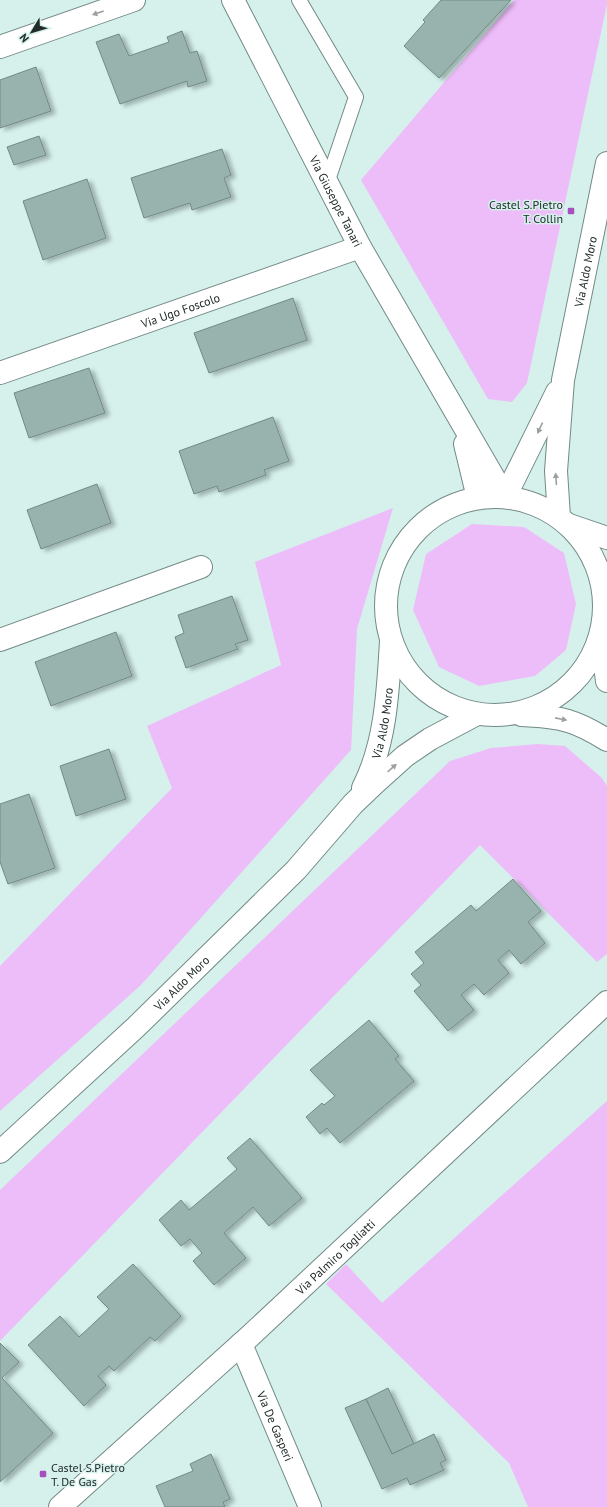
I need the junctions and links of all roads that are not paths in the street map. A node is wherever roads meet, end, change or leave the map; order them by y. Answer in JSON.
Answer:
{"nodes":[{"id":1,"x":134,"y":0,"type":"edge"},
{"id":2,"x":233,"y":0,"type":"edge"},
{"id":3,"x":299,"y":0,"type":"edge"},
{"id":4,"x":0,"y":47,"type":"edge"},
{"id":5,"x":607,"y":164,"type":"edge"},
{"id":6,"x":327,"y":183,"type":"junction"},
{"id":7,"x":360,"y":247,"type":"junction"},
{"id":8,"x":0,"y":373,"type":"edge"},
{"id":9,"x":563,"y":380,"type":"junction"},
{"id":10,"x":447,"y":398,"type":"junction"},
{"id":11,"x":505,"y":497,"type":"junction"},
{"id":12,"x":478,"y":498,"type":"junction"},
{"id":13,"x":564,"y":521,"type":"junction"},
{"id":14,"x":607,"y":538,"type":"edge"},
{"id":15,"x":201,"y":567,"type":"dead end"},
{"id":16,"x":604,"y":620,"type":"edge"},
{"id":17,"x":391,"y":638,"type":"junction"},
{"id":18,"x":0,"y":640,"type":"edge"},
{"id":19,"x":607,"y":681,"type":"edge"},
{"id":20,"x":477,"y":714,"type":"junction"},
{"id":21,"x":509,"y":714,"type":"junction"},
{"id":22,"x":607,"y":740,"type":"edge"},
{"id":23,"x":353,"y":804,"type":"junction"},
{"id":24,"x":607,"y":1002,"type":"edge"},
{"id":25,"x":0,"y":1152,"type":"edge"},
{"id":26,"x":241,"y":1344,"type":"junction"},
{"id":27,"x":60,"y":1507,"type":"edge"},
{"id":28,"x":310,"y":1507,"type":"edge"}],
"edges":[{"from":1,"to":4,"type":"street","one_way":true},
{"from":2,"to":6,"type":"street","name":"Via Giuseppe Tanari"},
{"from":3,"to":6,"type":"lane"},
{"from":5,"to":9,"type":"street","name":"Via Aldo Moro"},
{"from":6,"to":7,"type":"street","name":"Via Giuseppe Tanari"},
{"from":7,"to":8,"type":"street","name":"Via Ugo Foscolo"},
{"from":7,"to":10,"type":"street","name":"Via Giuseppe Tanari"},
{"from":9,"to":11,"type":"street","name":"Via Aldo Moro","one_way":true},
{"from":13,"to":9,"type":"street","name":"Via Aldo Moro","one_way":true},
{"from":10,"to":11,"type":"street","name":"Via Giuseppe Tanari"},
{"from":10,"to":12,"type":"street","name":"Via Giuseppe Tanari"},
{"from":11,"to":12,"type":"street"},
{"from":11,"to":13,"type":"street"},
{"from":12,"to":17,"type":"street"},
{"from":13,"to":14,"type":"street"},
{"from":13,"to":16,"type":"street"},
{"from":15,"to":18,"type":"street"},
{"from":16,"to":19,"type":"street"},
{"from":16,"to":21,"type":"street"},
{"from":17,"to":20,"type":"street"},
{"from":17,"to":23,"type":"street","name":"Via Aldo Moro"},
{"from":20,"to":21,"type":"street"},
{"from":23,"to":20,"type":"street","name":"Via Aldo Moro","one_way":true},
{"from":21,"to":22,"type":"street","one_way":true},
{"from":23,"to":25,"type":"street","name":"Via Aldo Moro"},
{"from":24,"to":26,"type":"street","name":"Via Palmiro Togliatti"},
{"from":26,"to":27,"type":"street","name":"Via Palmiro Togliatti"},
{"from":26,"to":28,"type":"street","name":"Via De Gasperi"}]}
